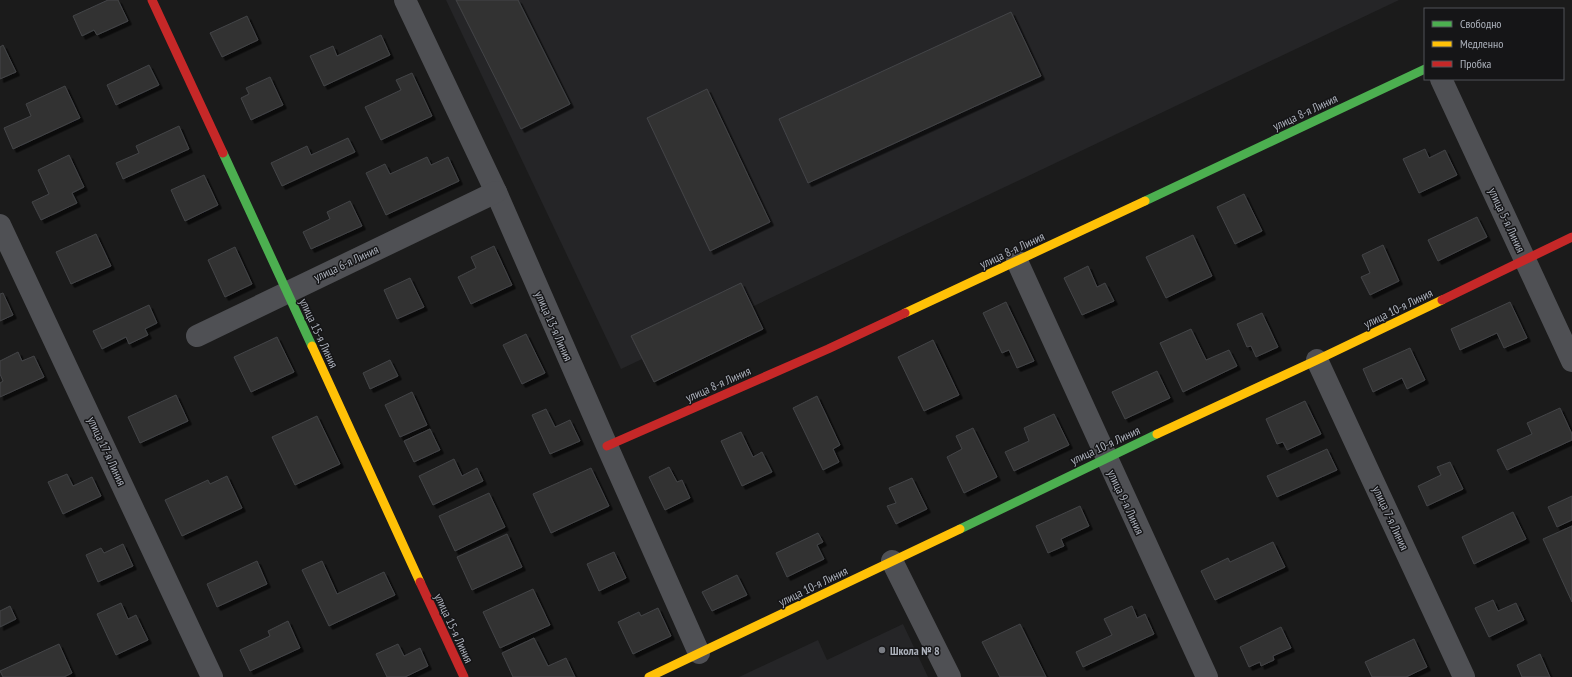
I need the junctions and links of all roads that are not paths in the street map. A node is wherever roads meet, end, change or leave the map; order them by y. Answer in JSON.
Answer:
{"nodes":[{"id":1,"x":152,"y":0,"type":"edge"},
{"id":2,"x":406,"y":0,"type":"edge"},
{"id":3,"x":1424,"y":69,"type":"edge"},
{"id":4,"x":1441,"y":80,"type":"edge"},
{"id":5,"x":496,"y":192,"type":"junction"},
{"id":6,"x":0,"y":225,"type":"edge"},
{"id":7,"x":1572,"y":237,"type":"edge"},
{"id":8,"x":1526,"y":260,"type":"junction"},
{"id":9,"x":1017,"y":261,"type":"junction"},
{"id":10,"x":287,"y":291,"type":"junction"},
{"id":11,"x":197,"y":336,"type":"dead end"},
{"id":12,"x":1318,"y":360,"type":"junction"},
{"id":13,"x":1572,"y":361,"type":"edge"},
{"id":14,"x":607,"y":446,"type":"junction"},
{"id":15,"x":1106,"y":458,"type":"junction"},
{"id":16,"x":892,"y":561,"type":"junction"},
{"id":17,"x":699,"y":653,"type":"junction"},
{"id":18,"x":212,"y":677,"type":"edge"},
{"id":19,"x":464,"y":677,"type":"edge"},
{"id":20,"x":649,"y":677,"type":"edge"},
{"id":21,"x":950,"y":677,"type":"edge"},
{"id":22,"x":1207,"y":677,"type":"edge"},
{"id":23,"x":1464,"y":677,"type":"edge"}],
"edges":[{"from":1,"to":10,"type":"street","name":"улица 15-я Линия"},
{"from":2,"to":5,"type":"street","name":"улица 13-я Линия"},
{"from":3,"to":9,"type":"street","name":"улица 8-я Линия"},
{"from":4,"to":8,"type":"street","name":"улица 5-я Линия"},
{"from":5,"to":10,"type":"street","name":"улица 6-я Линия"},
{"from":5,"to":14,"type":"street","name":"улица 13-я Линия"},
{"from":6,"to":18,"type":"street","name":"улица 17-я Линия"},
{"from":7,"to":8,"type":"street","name":"улица 10-я Линия"},
{"from":8,"to":12,"type":"street","name":"улица 10-я Линия"},
{"from":8,"to":13,"type":"street","name":"улица 5-я Линия"},
{"from":9,"to":14,"type":"street","name":"улица 8-я Линия"},
{"from":9,"to":15,"type":"street","name":"улица 9-я Линия"},
{"from":10,"to":11,"type":"street","name":"улица 6-я Линия"},
{"from":10,"to":19,"type":"street","name":"улица 15-я Линия"},
{"from":12,"to":15,"type":"street","name":"улица 10-я Линия"},
{"from":12,"to":23,"type":"street","name":"улица 7-я Линия"},
{"from":14,"to":17,"type":"street","name":"улица 13-я Линия"},
{"from":15,"to":16,"type":"street","name":"улица 10-я Линия"},
{"from":15,"to":22,"type":"street","name":"улица 9-я Линия"},
{"from":16,"to":17,"type":"street","name":"улица 10-я Линия"},
{"from":16,"to":21,"type":"street"},
{"from":17,"to":20,"type":"street","name":"улица 10-я Линия"}]}
